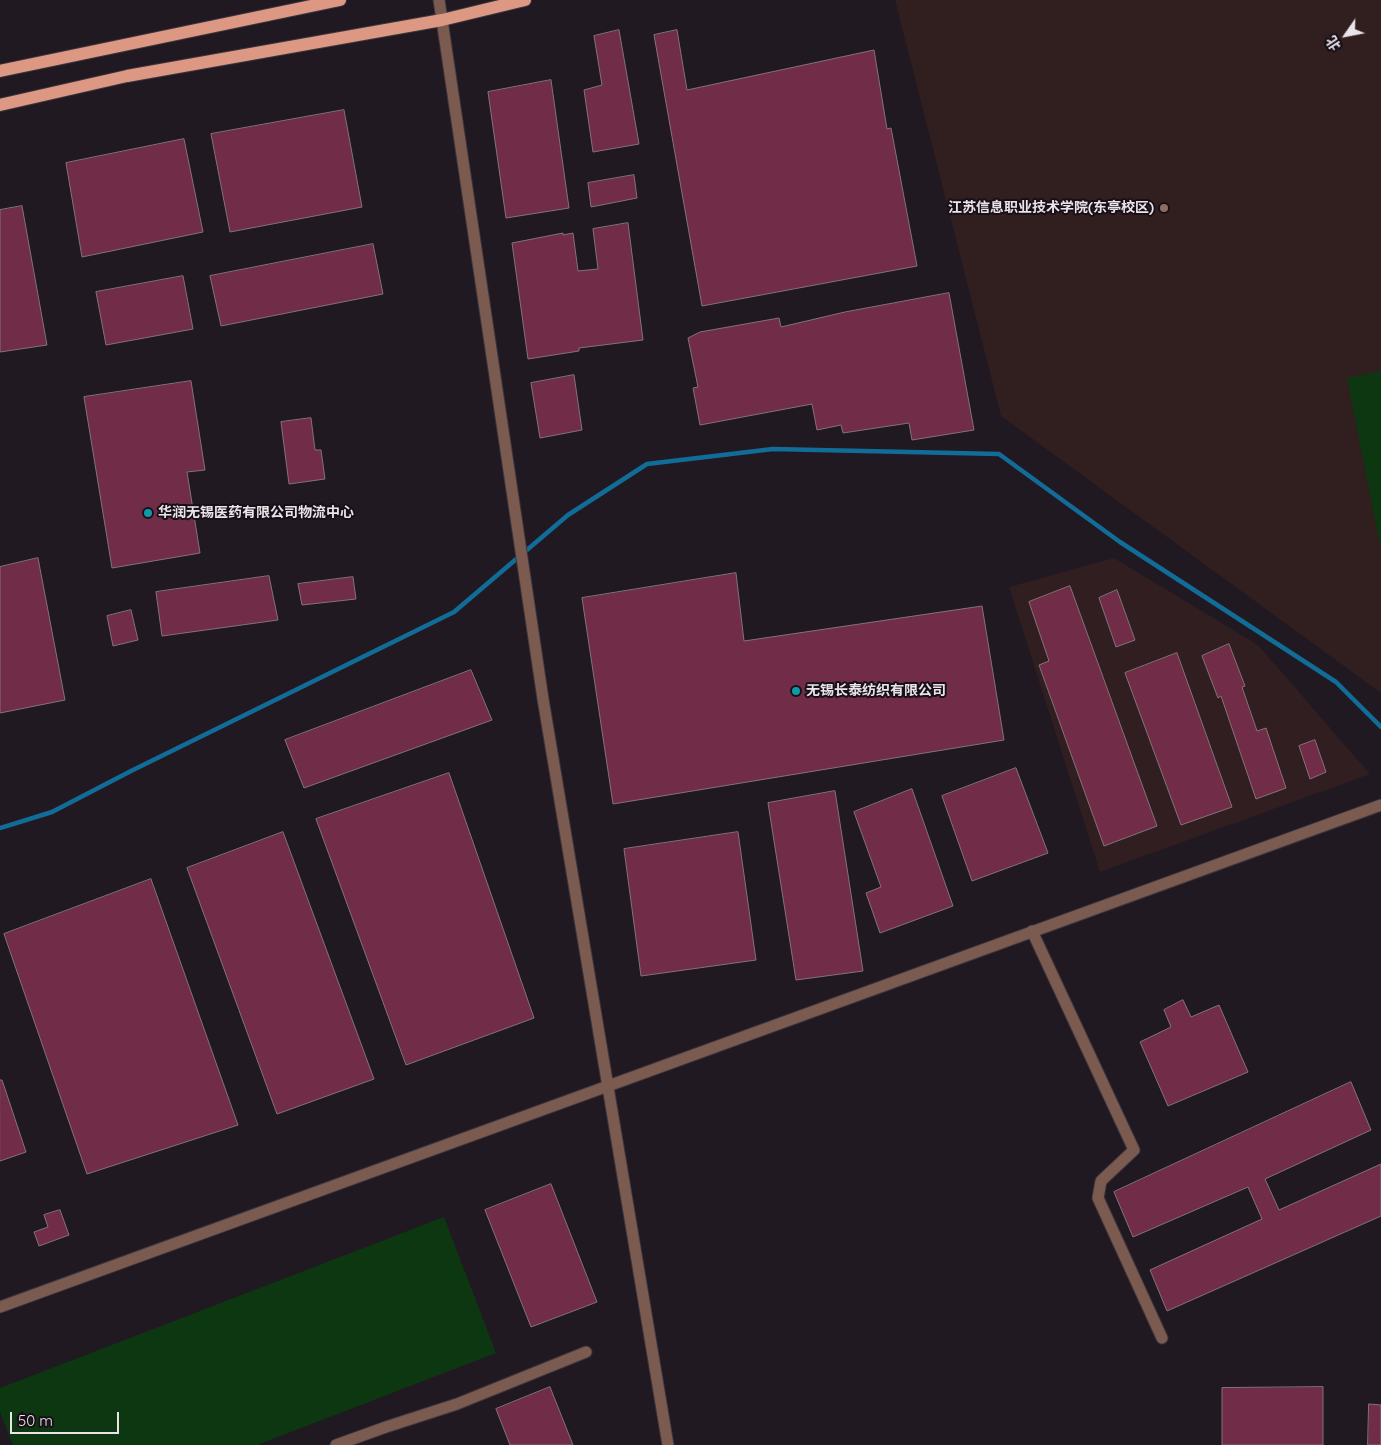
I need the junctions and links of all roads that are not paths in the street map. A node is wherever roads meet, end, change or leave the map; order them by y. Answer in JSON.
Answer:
{"nodes":[{"id":1,"x":340,"y":0,"type":"edge"},
{"id":2,"x":439,"y":0,"type":"edge"},
{"id":3,"x":525,"y":0,"type":"edge"},
{"id":4,"x":442,"y":20,"type":"junction"},
{"id":5,"x":0,"y":71,"type":"edge"},
{"id":6,"x":0,"y":105,"type":"edge"},
{"id":7,"x":1381,"y":805,"type":"edge"},
{"id":8,"x":1032,"y":931,"type":"junction"},
{"id":9,"x":608,"y":1086,"type":"junction"},
{"id":10,"x":0,"y":1307,"type":"edge"},
{"id":11,"x":1162,"y":1338,"type":"dead end"},
{"id":12,"x":586,"y":1352,"type":"dead end"},
{"id":13,"x":336,"y":1445,"type":"edge"},
{"id":14,"x":668,"y":1445,"type":"edge"}],
"edges":[{"from":1,"to":5,"type":"main road"},
{"from":2,"to":4,"type":"street"},
{"from":3,"to":4,"type":"main road"},
{"from":4,"to":6,"type":"main road"},
{"from":4,"to":9,"type":"street"},
{"from":7,"to":8,"type":"street"},
{"from":8,"to":9,"type":"street"},
{"from":8,"to":11,"type":"street"},
{"from":9,"to":10,"type":"street"},
{"from":9,"to":14,"type":"street"},
{"from":12,"to":13,"type":"street"}]}
